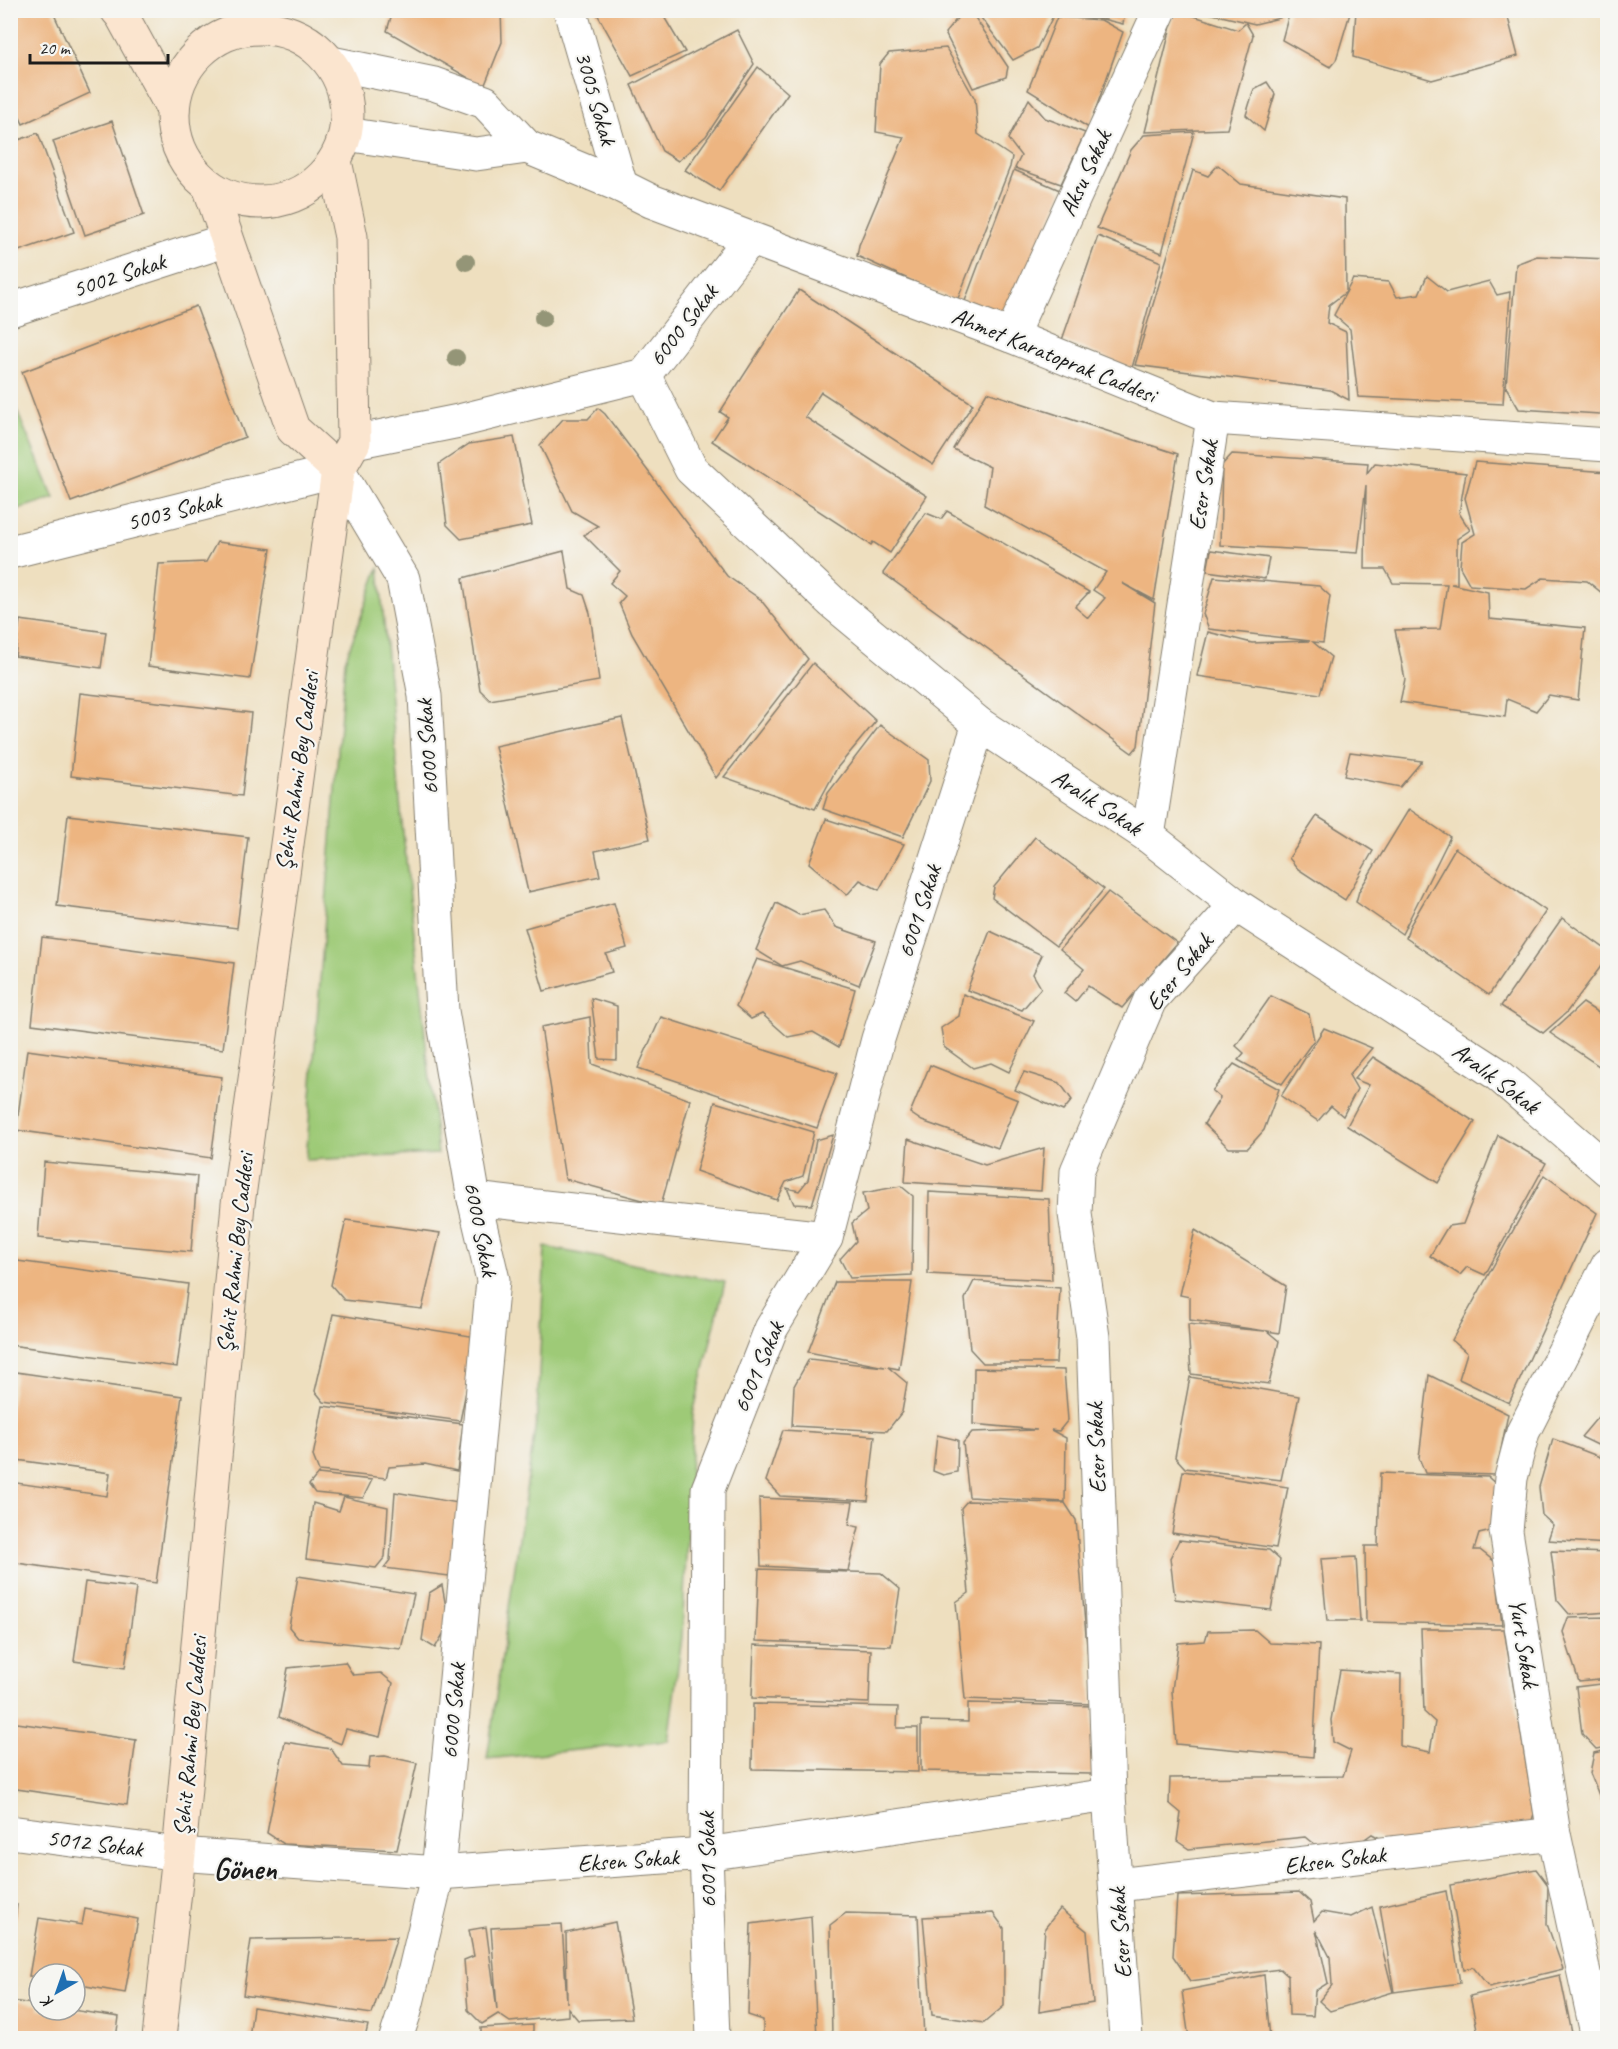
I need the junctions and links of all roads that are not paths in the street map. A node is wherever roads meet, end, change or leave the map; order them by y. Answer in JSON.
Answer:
{"nodes":[{"id":1,"x":117,"y":10,"type":"edge"},
{"id":2,"x":262,"y":10,"type":"edge"},
{"id":3,"x":570,"y":10,"type":"edge"},
{"id":4,"x":1160,"y":10,"type":"edge"},
{"id":5,"x":298,"y":35,"type":"junction"},
{"id":6,"x":331,"y":63,"type":"junction"},
{"id":7,"x":172,"y":109,"type":"junction"},
{"id":8,"x":341,"y":147,"type":"junction"},
{"id":9,"x":527,"y":147,"type":"junction"},
{"id":10,"x":209,"y":186,"type":"junction"},
{"id":11,"x":621,"y":186,"type":"junction"},
{"id":12,"x":750,"y":238,"type":"junction"},
{"id":13,"x":227,"y":240,"type":"junction"},
{"id":14,"x":10,"y":310,"type":"edge"},
{"id":15,"x":1011,"y":336,"type":"junction"},
{"id":16,"x":644,"y":375,"type":"junction"},
{"id":17,"x":1214,"y":418,"type":"junction"},
{"id":18,"x":1608,"y":445,"type":"edge"},
{"id":19,"x":346,"y":456,"type":"junction"},
{"id":20,"x":10,"y":552,"type":"edge"},
{"id":21,"x":980,"y":724,"type":"junction"},
{"id":22,"x":1149,"y":836,"type":"junction"},
{"id":23,"x":1236,"y":905,"type":"junction"},
{"id":24,"x":1608,"y":1170,"type":"edge"},
{"id":25,"x":474,"y":1199,"type":"junction"},
{"id":26,"x":826,"y":1238,"type":"junction"},
{"id":27,"x":1608,"y":1264,"type":"edge"},
{"id":28,"x":1109,"y":1795,"type":"junction"},
{"id":29,"x":10,"y":1832,"type":"edge"},
{"id":30,"x":1554,"y":1834,"type":"junction"},
{"id":31,"x":179,"y":1854,"type":"junction"},
{"id":32,"x":706,"y":1854,"type":"junction"},
{"id":33,"x":438,"y":1873,"type":"junction"},
{"id":34,"x":1117,"y":1885,"type":"junction"},
{"id":35,"x":159,"y":2038,"type":"edge"},
{"id":36,"x":396,"y":2038,"type":"edge"},
{"id":37,"x":713,"y":2038,"type":"edge"},
{"id":38,"x":1126,"y":2038,"type":"edge"},
{"id":39,"x":1598,"y":2038,"type":"edge"}],
"edges":[{"from":1,"to":7,"type":"main road","name":"Şehit Rahmi Bey Caddesi"},
{"from":2,"to":5,"type":"main road","name":"Şehit Rahmi Bey Caddesi"},
{"from":3,"to":11,"type":"street","name":"3005 Sokak"},
{"from":4,"to":15,"type":"street","name":"Aksu Sokak"},
{"from":5,"to":6,"type":"main road","name":"Şehit Rahmi Bey Caddesi"},
{"from":5,"to":7,"type":"main road","name":"Şehit Rahmi Bey Caddesi"},
{"from":6,"to":8,"type":"main road","name":"Şehit Rahmi Bey Caddesi"},
{"from":6,"to":9,"type":"street","name":"Ahmet Karatoprak Caddesi"},
{"from":7,"to":10,"type":"main road","name":"Şehit Rahmi Bey Caddesi"},
{"from":8,"to":9,"type":"street"},
{"from":8,"to":10,"type":"main road","name":"Şehit Rahmi Bey Caddesi"},
{"from":8,"to":19,"type":"main road","name":"Şehit Rahmi Bey Caddesi"},
{"from":9,"to":11,"type":"street","name":"Ahmet Karatoprak Caddesi"},
{"from":10,"to":13,"type":"main road","name":"Şehit Rahmi Bey Caddesi"},
{"from":11,"to":12,"type":"street","name":"Ahmet Karatoprak Caddesi"},
{"from":12,"to":15,"type":"street","name":"Ahmet Karatoprak Caddesi"},
{"from":12,"to":16,"type":"street","name":"6000 Sokak"},
{"from":13,"to":14,"type":"street","name":"5002 Sokak"},
{"from":13,"to":19,"type":"main road","name":"Şehit Rahmi Bey Caddesi"},
{"from":15,"to":17,"type":"street","name":"Ahmet Karatoprak Caddesi"},
{"from":16,"to":19,"type":"street","name":"6000 Sokak"},
{"from":16,"to":21,"type":"street","name":"Aralık Sokak"},
{"from":17,"to":18,"type":"street","name":"Ahmet Karatoprak Caddesi"},
{"from":17,"to":22,"type":"street","name":"Eser Sokak"},
{"from":19,"to":20,"type":"street","name":"5003 Sokak"},
{"from":19,"to":25,"type":"street","name":"6000 Sokak"},
{"from":19,"to":31,"type":"main road","name":"Şehit Rahmi Bey Caddesi"},
{"from":21,"to":22,"type":"street","name":"Aralık Sokak"},
{"from":21,"to":26,"type":"street","name":"6001 Sokak"},
{"from":22,"to":23,"type":"street","name":"Aralık Sokak"},
{"from":23,"to":24,"type":"street","name":"Aralık Sokak"},
{"from":23,"to":28,"type":"street","name":"Eser Sokak"},
{"from":25,"to":26,"type":"street"},
{"from":25,"to":33,"type":"street","name":"6000 Sokak"},
{"from":26,"to":32,"type":"street","name":"6001 Sokak"},
{"from":27,"to":30,"type":"street","name":"Yurt Sokak"},
{"from":28,"to":32,"type":"street","name":"Eksen Sokak"},
{"from":28,"to":34,"type":"street","name":"Eser Sokak"},
{"from":29,"to":31,"type":"street","name":"5012 Sokak"},
{"from":30,"to":34,"type":"street","name":"Eksen Sokak"},
{"from":30,"to":39,"type":"street","name":"Yurt Sokak"},
{"from":31,"to":33,"type":"street","name":"Eksen Sokak"},
{"from":31,"to":35,"type":"main road","name":"Şehit Rahmi Bey Caddesi"},
{"from":32,"to":33,"type":"street","name":"Eksen Sokak"},
{"from":32,"to":37,"type":"street","name":"6001 Sokak"},
{"from":33,"to":36,"type":"street","name":"6000 Sokak"},
{"from":34,"to":38,"type":"street","name":"Eser Sokak"}]}
